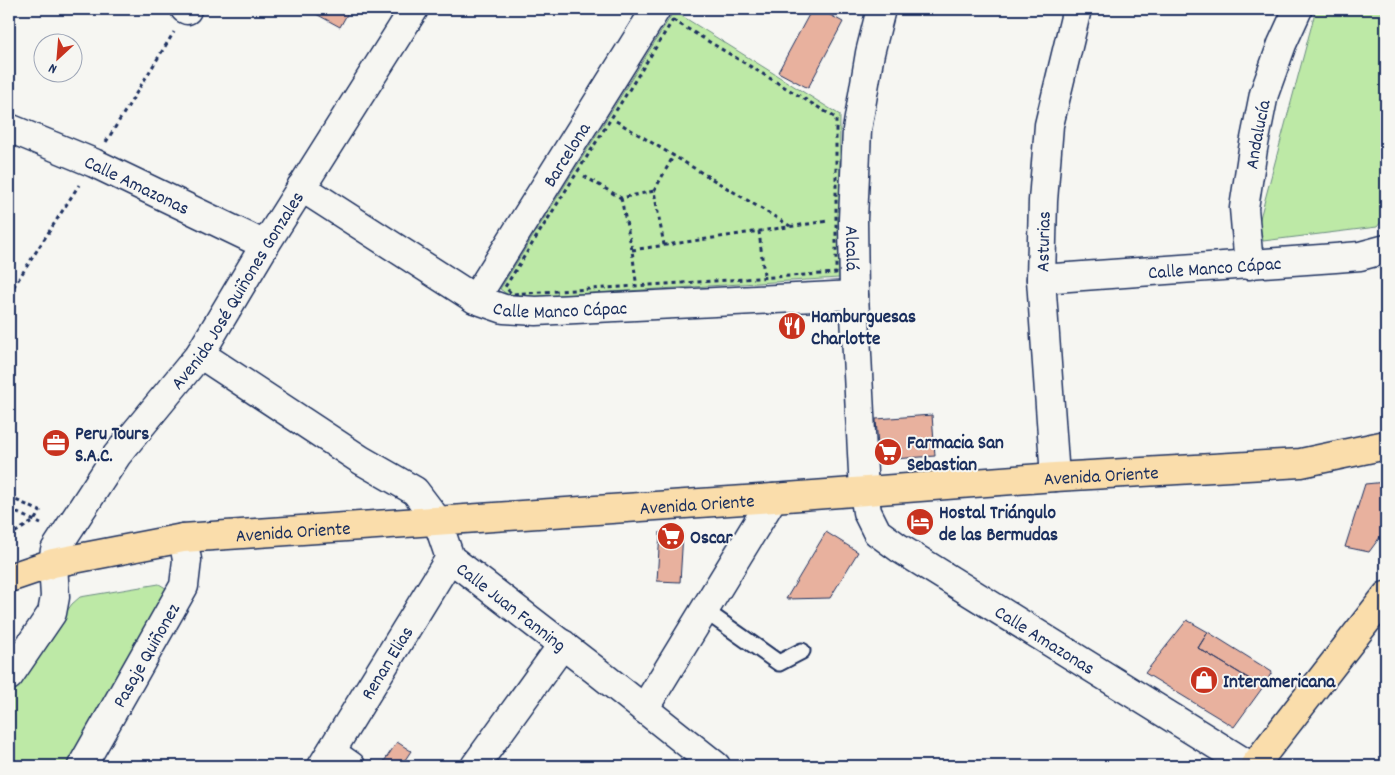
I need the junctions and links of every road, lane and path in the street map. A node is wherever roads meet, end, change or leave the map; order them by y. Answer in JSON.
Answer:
{"nodes":[{"id":1,"x":414,"y":9,"type":"edge"},
{"id":2,"x":656,"y":9,"type":"edge"},
{"id":3,"x":881,"y":9,"type":"edge"},
{"id":4,"x":1077,"y":9,"type":"edge"},
{"id":5,"x":1298,"y":9,"type":"edge"},
{"id":6,"x":612,"y":118,"type":"junction"},
{"id":7,"x":9,"y":128,"type":"edge"},
{"id":8,"x":674,"y":156,"type":"junction"},
{"id":9,"x":577,"y":172,"type":"junction"},
{"id":10,"x":301,"y":187,"type":"junction"},
{"id":11,"x":654,"y":191,"type":"junction"},
{"id":12,"x":621,"y":198,"type":"junction"},
{"id":13,"x":836,"y":219,"type":"junction"},
{"id":14,"x":790,"y":226,"type":"junction"},
{"id":15,"x":759,"y":231,"type":"junction"},
{"id":16,"x":265,"y":245,"type":"junction"},
{"id":17,"x":664,"y":245,"type":"junction"},
{"id":18,"x":1386,"y":249,"type":"edge"},
{"id":19,"x":632,"y":250,"type":"junction"},
{"id":20,"x":1249,"y":265,"type":"junction"},
{"id":21,"x":764,"y":278,"type":"junction"},
{"id":22,"x":1041,"y":280,"type":"junction"},
{"id":23,"x":636,"y":286,"type":"junction"},
{"id":24,"x":854,"y":295,"type":"junction"},
{"id":25,"x":475,"y":299,"type":"junction"},
{"id":26,"x":200,"y":354,"type":"junction"},
{"id":27,"x":1385,"y":446,"type":"edge"},
{"id":28,"x":1055,"y":477,"type":"junction"},
{"id":29,"x":864,"y":492,"type":"junction"},
{"id":30,"x":9,"y":497,"type":"edge"},
{"id":31,"x":773,"y":498,"type":"junction"},
{"id":32,"x":9,"y":509,"type":"edge"},
{"id":33,"x":437,"y":520,"type":"junction"},
{"id":34,"x":34,"y":521,"type":"junction"},
{"id":35,"x":64,"y":535,"type":"junction"},
{"id":36,"x":9,"y":536,"type":"edge"},
{"id":37,"x":183,"y":538,"type":"junction"},
{"id":38,"x":450,"y":558,"type":"junction"},
{"id":39,"x":52,"y":563,"type":"junction"},
{"id":40,"x":9,"y":578,"type":"edge"},
{"id":41,"x":1386,"y":596,"type":"edge"},
{"id":42,"x":704,"y":610,"type":"junction"},
{"id":43,"x":563,"y":644,"type":"junction"},
{"id":44,"x":756,"y":646,"type":"dead end"},
{"id":45,"x":9,"y":676,"type":"edge"},
{"id":46,"x":644,"y":709,"type":"junction"},
{"id":47,"x":334,"y":761,"type":"edge"},
{"id":48,"x":82,"y":766,"type":"edge"},
{"id":49,"x":475,"y":766,"type":"edge"},
{"id":50,"x":716,"y":766,"type":"edge"},
{"id":51,"x":1250,"y":766,"type":"edge"},
{"id":52,"x":1254,"y":766,"type":"edge"}],
"edges":[{"from":1,"to":10,"type":"street","name":"Avenida José Quiñones Gonzales"},
{"from":2,"to":25,"type":"street","name":"Barcelona"},
{"from":3,"to":24,"type":"street","name":"Alcalá"},
{"from":4,"to":22,"type":"street","name":"Asturias"},
{"from":5,"to":20,"type":"street","name":"Andalucía"},
{"from":6,"to":8,"type":"path"},
{"from":6,"to":9,"type":"path"},
{"from":6,"to":13,"type":"path"},
{"from":7,"to":16,"type":"street","name":"Calle Amazonas"},
{"from":8,"to":11,"type":"path"},
{"from":8,"to":14,"type":"path"},
{"from":9,"to":12,"type":"path"},
{"from":9,"to":23,"type":"path"},
{"from":10,"to":16,"type":"street","name":"Avenida José Quiñones Gonzales"},
{"from":10,"to":25,"type":"street","name":"Calle Manco Cápac"},
{"from":11,"to":12,"type":"path"},
{"from":11,"to":17,"type":"path"},
{"from":12,"to":19,"type":"path"},
{"from":13,"to":14,"type":"path"},
{"from":13,"to":21,"type":"path"},
{"from":14,"to":15,"type":"path"},
{"from":15,"to":17,"type":"path"},
{"from":15,"to":21,"type":"path"},
{"from":16,"to":26,"type":"street","name":"Avenida José Quiñones Gonzales"},
{"from":17,"to":19,"type":"path"},
{"from":18,"to":20,"type":"street","name":"Calle Manco Cápac"},
{"from":19,"to":23,"type":"path"},
{"from":20,"to":22,"type":"street","name":"Calle Manco Cápac"},
{"from":21,"to":23,"type":"path"},
{"from":22,"to":28,"type":"street","name":"Asturias"},
{"from":24,"to":25,"type":"street","name":"Calle Manco Cápac"},
{"from":24,"to":29,"type":"street","name":"Alcalá"},
{"from":26,"to":33,"type":"street","name":"Calle Juan Fanning"},
{"from":26,"to":35,"type":"street","name":"Avenida José Quiñones Gonzales"},
{"from":27,"to":28,"type":"main road","name":"Avenida Oriente"},
{"from":28,"to":29,"type":"main road","name":"Avenida Oriente"},
{"from":29,"to":31,"type":"main road","name":"Avenida Oriente"},
{"from":29,"to":51,"type":"street","name":"Calle Amazonas"},
{"from":30,"to":34,"type":"path"},
{"from":31,"to":33,"type":"main road","name":"Avenida Oriente"},
{"from":31,"to":42,"type":"street"},
{"from":32,"to":34,"type":"path"},
{"from":33,"to":37,"type":"main road","name":"Avenida Oriente"},
{"from":33,"to":38,"type":"street","name":"Calle Juan Fanning"},
{"from":34,"to":35,"type":"path"},
{"from":34,"to":36,"type":"path"},
{"from":35,"to":39,"type":"street","name":"Avenida José Quiñones Gonzales"},
{"from":37,"to":39,"type":"main road","name":"Avenida Oriente"},
{"from":37,"to":48,"type":"street","name":"Pasaje Quiñonez"},
{"from":38,"to":43,"type":"street","name":"Calle Juan Fanning"},
{"from":38,"to":47,"type":"street","name":"Renan Elias"},
{"from":39,"to":40,"type":"main road","name":"Avenida Oriente"},
{"from":39,"to":45,"type":"street"},
{"from":41,"to":52,"type":"main road"},
{"from":42,"to":44,"type":"lane"},
{"from":42,"to":46,"type":"street"},
{"from":43,"to":46,"type":"street","name":"Calle Juan Fanning"},
{"from":43,"to":49,"type":"street"},
{"from":46,"to":50,"type":"street","name":"Calle Juan Fanning"}]}
